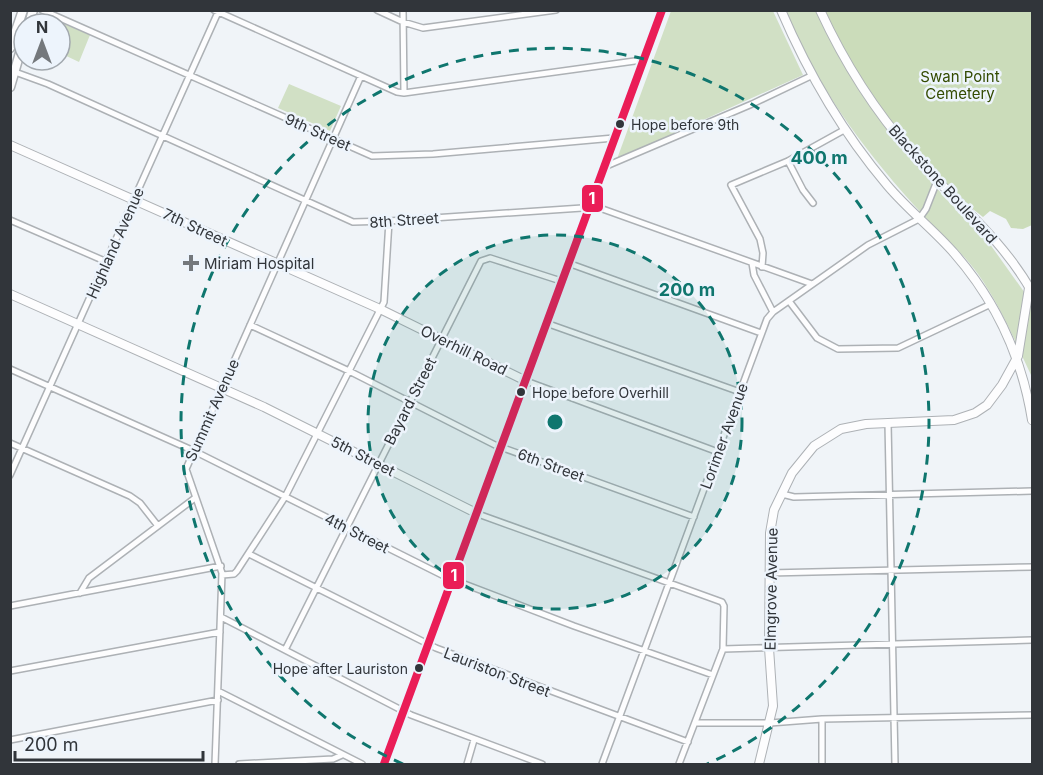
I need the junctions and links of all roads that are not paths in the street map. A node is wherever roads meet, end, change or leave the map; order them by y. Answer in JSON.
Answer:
{"nodes":[{"id":1,"x":23,"y":10,"type":"edge"},
{"id":2,"x":42,"y":10,"type":"edge"},
{"id":3,"x":377,"y":10,"type":"edge"},
{"id":4,"x":403,"y":10,"type":"edge"},
{"id":5,"x":556,"y":10,"type":"edge"},
{"id":6,"x":662,"y":10,"type":"edge"},
{"id":7,"x":781,"y":10,"type":"edge"},
{"id":8,"x":820,"y":10,"type":"edge"},
{"id":9,"x":217,"y":11,"type":"edge"},
{"id":10,"x":403,"y":22,"type":"junction"},
{"id":11,"x":10,"y":48,"type":"edge"},
{"id":12,"x":642,"y":60,"type":"junction"},
{"id":13,"x":15,"y":72,"type":"joint"},
{"id":14,"x":813,"y":75,"type":"junction"},
{"id":15,"x":190,"y":76,"type":"junction"},
{"id":16,"x":361,"y":76,"type":"junction"},
{"id":17,"x":10,"y":87,"type":"edge"},
{"id":18,"x":404,"y":93,"type":"junction"},
{"id":19,"x":844,"y":130,"type":"junction"},
{"id":20,"x":163,"y":136,"type":"junction"},
{"id":21,"x":614,"y":138,"type":"junction"},
{"id":22,"x":333,"y":139,"type":"junction"},
{"id":23,"x":10,"y":145,"type":"edge"},
{"id":24,"x":788,"y":161,"type":"junction"},
{"id":25,"x":604,"y":167,"type":"junction"},
{"id":26,"x":937,"y":181,"type":"junction"},
{"id":27,"x":134,"y":199,"type":"junction"},
{"id":28,"x":306,"y":201,"type":"junction"},
{"id":29,"x":813,"y":202,"type":"dead end"},
{"id":30,"x":589,"y":207,"type":"junction"},
{"id":31,"x":919,"y":219,"type":"junction"},
{"id":32,"x":10,"y":220,"type":"edge"},
{"id":33,"x":389,"y":221,"type":"junction"},
{"id":34,"x":107,"y":262,"type":"junction"},
{"id":35,"x":278,"y":263,"type":"junction"},
{"id":36,"x":568,"y":263,"type":"junction"},
{"id":37,"x":752,"y":263,"type":"junction"},
{"id":38,"x":762,"y":267,"type":"junction"},
{"id":39,"x":561,"y":281,"type":"junction"},
{"id":40,"x":812,"y":284,"type":"junction"},
{"id":41,"x":1031,"y":291,"type":"edge"},
{"id":42,"x":10,"y":294,"type":"edge"},
{"id":43,"x":789,"y":301,"type":"junction"},
{"id":44,"x":991,"y":304,"type":"junction"},
{"id":45,"x":380,"y":309,"type":"junction"},
{"id":46,"x":773,"y":312,"type":"junction"},
{"id":47,"x":546,"y":323,"type":"junction"},
{"id":48,"x":79,"y":325,"type":"junction"},
{"id":49,"x":250,"y":325,"type":"junction"},
{"id":50,"x":761,"y":333,"type":"junction"},
{"id":51,"x":441,"y":339,"type":"junction"},
{"id":52,"x":1016,"y":359,"type":"junction"},
{"id":53,"x":10,"y":369,"type":"edge"},
{"id":54,"x":349,"y":371,"type":"junction"},
{"id":55,"x":526,"y":381,"type":"junction"},
{"id":56,"x":50,"y":386,"type":"junction"},
{"id":57,"x":221,"y":388,"type":"junction"},
{"id":58,"x":740,"y":392,"type":"junction"},
{"id":59,"x":410,"y":402,"type":"junction"},
{"id":60,"x":1032,"y":420,"type":"edge"},
{"id":61,"x":888,"y":423,"type":"junction"},
{"id":62,"x":317,"y":433,"type":"junction"},
{"id":63,"x":10,"y":443,"type":"edge"},
{"id":64,"x":502,"y":447,"type":"junction"},
{"id":65,"x":23,"y":449,"type":"junction"},
{"id":66,"x":194,"y":451,"type":"junction"},
{"id":67,"x":718,"y":452,"type":"junction"},
{"id":68,"x":378,"y":464,"type":"junction"},
{"id":69,"x":10,"y":476,"type":"edge"},
{"id":70,"x":1032,"y":491,"type":"edge"},
{"id":71,"x":782,"y":494,"type":"junction"},
{"id":72,"x":890,"y":494,"type":"junction"},
{"id":73,"x":285,"y":497,"type":"junction"},
{"id":74,"x":195,"y":498,"type":"junction"},
{"id":75,"x":478,"y":514,"type":"junction"},
{"id":76,"x":694,"y":517,"type":"junction"},
{"id":77,"x":158,"y":526,"type":"junction"},
{"id":78,"x":347,"y":527,"type":"junction"},
{"id":79,"x":249,"y":554,"type":"junction"},
{"id":80,"x":221,"y":566,"type":"junction"},
{"id":81,"x":1032,"y":567,"type":"edge"},
{"id":82,"x":891,"y":570,"type":"junction"},
{"id":83,"x":769,"y":573,"type":"junction"},
{"id":84,"x":222,"y":575,"type":"junction"},
{"id":85,"x":453,"y":580,"type":"junction"},
{"id":86,"x":670,"y":585,"type":"junction"},
{"id":87,"x":316,"y":588,"type":"junction"},
{"id":88,"x":80,"y":593,"type":"junction"},
{"id":89,"x":10,"y":606,"type":"edge"},
{"id":90,"x":221,"y":617,"type":"junction"},
{"id":91,"x":220,"y":632,"type":"junction"},
{"id":92,"x":1032,"y":640,"type":"edge"},
{"id":93,"x":893,"y":644,"type":"junction"},
{"id":94,"x":429,"y":645,"type":"junction"},
{"id":95,"x":770,"y":648,"type":"junction"},
{"id":96,"x":723,"y":649,"type":"junction"},
{"id":97,"x":285,"y":650,"type":"junction"},
{"id":98,"x":645,"y":651,"type":"junction"},
{"id":99,"x":10,"y":672,"type":"edge"},
{"id":100,"x":713,"y":675,"type":"junction"},
{"id":101,"x":218,"y":691,"type":"junction"},
{"id":102,"x":218,"y":700,"type":"junction"},
{"id":103,"x":404,"y":711,"type":"junction"},
{"id":104,"x":1032,"y":715,"type":"edge"},
{"id":105,"x":621,"y":718,"type":"junction"},
{"id":106,"x":895,"y":718,"type":"junction"},
{"id":107,"x":822,"y":719,"type":"junction"},
{"id":108,"x":695,"y":723,"type":"junction"},
{"id":109,"x":770,"y":723,"type":"junction"},
{"id":110,"x":10,"y":740,"type":"edge"},
{"id":111,"x":474,"y":740,"type":"junction"},
{"id":112,"x":688,"y":742,"type":"junction"},
{"id":113,"x":342,"y":755,"type":"junction"},
{"id":114,"x":215,"y":765,"type":"edge"},
{"id":115,"x":239,"y":765,"type":"edge"},
{"id":116,"x":362,"y":765,"type":"edge"},
{"id":117,"x":384,"y":765,"type":"edge"},
{"id":118,"x":467,"y":765,"type":"edge"},
{"id":119,"x":542,"y":765,"type":"edge"},
{"id":120,"x":602,"y":765,"type":"edge"},
{"id":121,"x":679,"y":765,"type":"edge"},
{"id":122,"x":759,"y":765,"type":"edge"},
{"id":123,"x":822,"y":765,"type":"edge"},
{"id":124,"x":896,"y":765,"type":"edge"}],
"edges":[{"from":1,"to":11,"type":"main road"},
{"from":2,"to":15,"type":"street","name":"9th Street"},
{"from":3,"to":10,"type":"street"},
{"from":4,"to":10,"type":"street"},
{"from":5,"to":10,"type":"street"},
{"from":6,"to":12,"type":"street"},
{"from":7,"to":14,"type":"street"},
{"from":8,"to":26,"type":"street","name":"Blackstone Boulevard"},
{"from":9,"to":15,"type":"street","name":"Highland Avenue"},
{"from":9,"to":16,"type":"street"},
{"from":10,"to":18,"type":"street"},
{"from":12,"to":18,"type":"street"},
{"from":12,"to":21,"type":"street"},
{"from":13,"to":17,"type":"main road"},
{"from":13,"to":20,"type":"street","name":"8th Street"},
{"from":14,"to":19,"type":"street"},
{"from":14,"to":25,"type":"street"},
{"from":15,"to":20,"type":"street","name":"Highland Avenue"},
{"from":15,"to":22,"type":"street","name":"9th Street"},
{"from":16,"to":18,"type":"street"},
{"from":16,"to":22,"type":"street","name":"Summit Avenue"},
{"from":19,"to":24,"type":"street"},
{"from":19,"to":31,"type":"street"},
{"from":20,"to":27,"type":"street","name":"Highland Avenue"},
{"from":20,"to":28,"type":"street","name":"8th Street"},
{"from":21,"to":22,"type":"street","name":"9th Street"},
{"from":21,"to":25,"type":"street"},
{"from":22,"to":28,"type":"street","name":"Summit Avenue"},
{"from":23,"to":27,"type":"street","name":"7th Street"},
{"from":24,"to":29,"type":"street"},
{"from":24,"to":38,"type":"street"},
{"from":25,"to":30,"type":"street"},
{"from":26,"to":31,"type":"street"},
{"from":26,"to":41,"type":"street","name":"Blackstone Boulevard"},
{"from":27,"to":34,"type":"street","name":"Highland Avenue"},
{"from":27,"to":35,"type":"street","name":"7th Street"},
{"from":28,"to":33,"type":"street","name":"8th Street"},
{"from":28,"to":35,"type":"street","name":"Summit Avenue"},
{"from":30,"to":33,"type":"street","name":"8th Street"},
{"from":30,"to":36,"type":"street"},
{"from":30,"to":37,"type":"street","name":"8th Street"},
{"from":31,"to":40,"type":"street","name":"Lorimer Avenue"},
{"from":31,"to":44,"type":"street"},
{"from":32,"to":34,"type":"street"},
{"from":33,"to":45,"type":"street"},
{"from":34,"to":48,"type":"street","name":"Highland Avenue"},
{"from":35,"to":45,"type":"street","name":"7th Street"},
{"from":35,"to":49,"type":"street","name":"Summit Avenue"},
{"from":36,"to":39,"type":"street"},
{"from":36,"to":50,"type":"street"},
{"from":37,"to":38,"type":"street","name":"8th Street"},
{"from":37,"to":46,"type":"street"},
{"from":38,"to":40,"type":"street","name":"8th Street"},
{"from":39,"to":47,"type":"street"},
{"from":39,"to":51,"type":"street","name":"Bayard Street"},
{"from":40,"to":43,"type":"street","name":"Lorimer Avenue"},
{"from":41,"to":52,"type":"street","name":"Elmgrove Avenue"},
{"from":42,"to":48,"type":"street","name":"5th Street"},
{"from":43,"to":44,"type":"street"},
{"from":43,"to":46,"type":"street","name":"Lorimer Avenue"},
{"from":44,"to":52,"type":"street"},
{"from":45,"to":51,"type":"street","name":"Overhill Road"},
{"from":45,"to":54,"type":"street"},
{"from":46,"to":50,"type":"street","name":"Lorimer Avenue"},
{"from":47,"to":55,"type":"street"},
{"from":47,"to":58,"type":"street"},
{"from":48,"to":56,"type":"street","name":"Highland Avenue"},
{"from":48,"to":57,"type":"street","name":"5th Street"},
{"from":49,"to":54,"type":"street","name":"6th Street"},
{"from":49,"to":57,"type":"street","name":"Summit Avenue"},
{"from":50,"to":58,"type":"street","name":"Lorimer Avenue"},
{"from":51,"to":55,"type":"street","name":"Overhill Road"},
{"from":51,"to":59,"type":"street","name":"Bayard Street"},
{"from":52,"to":60,"type":"street"},
{"from":52,"to":61,"type":"street","name":"Elmgrove Avenue"},
{"from":53,"to":56,"type":"street","name":"4th Street"},
{"from":54,"to":59,"type":"street","name":"6th Street"},
{"from":54,"to":62,"type":"street"},
{"from":55,"to":64,"type":"street"},
{"from":55,"to":67,"type":"street","name":"Overhill Road"},
{"from":56,"to":65,"type":"street","name":"Highland Avenue"},
{"from":56,"to":66,"type":"street","name":"4th Street"},
{"from":57,"to":62,"type":"street","name":"5th Street"},
{"from":57,"to":66,"type":"street","name":"Summit Avenue"},
{"from":58,"to":67,"type":"street","name":"Lorimer Avenue"},
{"from":59,"to":64,"type":"street","name":"6th Street"},
{"from":59,"to":68,"type":"street","name":"Bayard Street"},
{"from":61,"to":71,"type":"street","name":"Elmgrove Avenue"},
{"from":61,"to":72,"type":"street"},
{"from":62,"to":68,"type":"street","name":"5th Street"},
{"from":62,"to":73,"type":"street"},
{"from":63,"to":65,"type":"street"},
{"from":64,"to":75,"type":"street"},
{"from":64,"to":76,"type":"street","name":"6th Street"},
{"from":65,"to":69,"type":"street","name":"Highland Avenue"},
{"from":65,"to":77,"type":"street"},
{"from":66,"to":73,"type":"street","name":"4th Street"},
{"from":66,"to":74,"type":"street","name":"Summit Avenue"},
{"from":67,"to":76,"type":"street","name":"Lorimer Avenue"},
{"from":68,"to":75,"type":"street","name":"5th Street"},
{"from":68,"to":78,"type":"street","name":"Bayard Street"},
{"from":70,"to":72,"type":"street"},
{"from":71,"to":72,"type":"street"},
{"from":71,"to":83,"type":"street","name":"Elmgrove Avenue"},
{"from":72,"to":82,"type":"street"},
{"from":73,"to":78,"type":"street","name":"4th Street"},
{"from":73,"to":79,"type":"street"},
{"from":74,"to":77,"type":"street"},
{"from":74,"to":80,"type":"street","name":"Summit Avenue"},
{"from":75,"to":85,"type":"street"},
{"from":75,"to":86,"type":"street","name":"5th Street"},
{"from":76,"to":86,"type":"street","name":"Lorimer Avenue"},
{"from":77,"to":88,"type":"street"},
{"from":78,"to":85,"type":"street","name":"4th Street"},
{"from":78,"to":87,"type":"street","name":"Bayard Street"},
{"from":79,"to":84,"type":"street"},
{"from":79,"to":87,"type":"street","name":"Lauriston Street"},
{"from":80,"to":84,"type":"street","name":"Summit Avenue"},
{"from":80,"to":88,"type":"street"},
{"from":81,"to":82,"type":"street"},
{"from":82,"to":83,"type":"street"},
{"from":82,"to":93,"type":"street"},
{"from":83,"to":95,"type":"street","name":"Elmgrove Avenue"},
{"from":84,"to":90,"type":"street","name":"Summit Avenue"},
{"from":85,"to":94,"type":"street"},
{"from":85,"to":98,"type":"street","name":"4th Street"},
{"from":86,"to":96,"type":"street","name":"5th Street"},
{"from":86,"to":98,"type":"street","name":"Lorimer Avenue"},
{"from":87,"to":94,"type":"street","name":"Lauriston Street"},
{"from":87,"to":97,"type":"street","name":"Bayard Street"},
{"from":88,"to":89,"type":"street"},
{"from":90,"to":91,"type":"street","name":"Summit Avenue"},
{"from":90,"to":97,"type":"street"},
{"from":91,"to":99,"type":"street"},
{"from":91,"to":101,"type":"street","name":"Summit Avenue"},
{"from":92,"to":93,"type":"street"},
{"from":93,"to":95,"type":"street"},
{"from":93,"to":106,"type":"street"},
{"from":94,"to":103,"type":"street"},
{"from":94,"to":105,"type":"street","name":"Lauriston Street"},
{"from":95,"to":96,"type":"street"},
{"from":95,"to":109,"type":"street","name":"Elmgrove Avenue"},
{"from":96,"to":100,"type":"street"},
{"from":97,"to":103,"type":"street"},
{"from":98,"to":100,"type":"street","name":"4th Street"},
{"from":98,"to":105,"type":"street","name":"Lorimer Avenue"},
{"from":100,"to":108,"type":"street"},
{"from":101,"to":102,"type":"street","name":"Summit Avenue"},
{"from":101,"to":113,"type":"street"},
{"from":102,"to":110,"type":"street"},
{"from":102,"to":114,"type":"street","name":"Summit Avenue"},
{"from":103,"to":111,"type":"street"},
{"from":103,"to":117,"type":"street"},
{"from":104,"to":106,"type":"street"},
{"from":105,"to":112,"type":"street","name":"Lauriston Street"},
{"from":105,"to":120,"type":"street","name":"Lorimer Avenue"},
{"from":106,"to":107,"type":"street"},
{"from":106,"to":124,"type":"street"},
{"from":107,"to":109,"type":"street"},
{"from":107,"to":123,"type":"street"},
{"from":108,"to":109,"type":"street"},
{"from":108,"to":112,"type":"street"},
{"from":109,"to":122,"type":"street","name":"Elmgrove Avenue"},
{"from":111,"to":118,"type":"street"},
{"from":111,"to":119,"type":"street"},
{"from":112,"to":121,"type":"street"},
{"from":113,"to":115,"type":"street"},
{"from":113,"to":116,"type":"street"}]}
